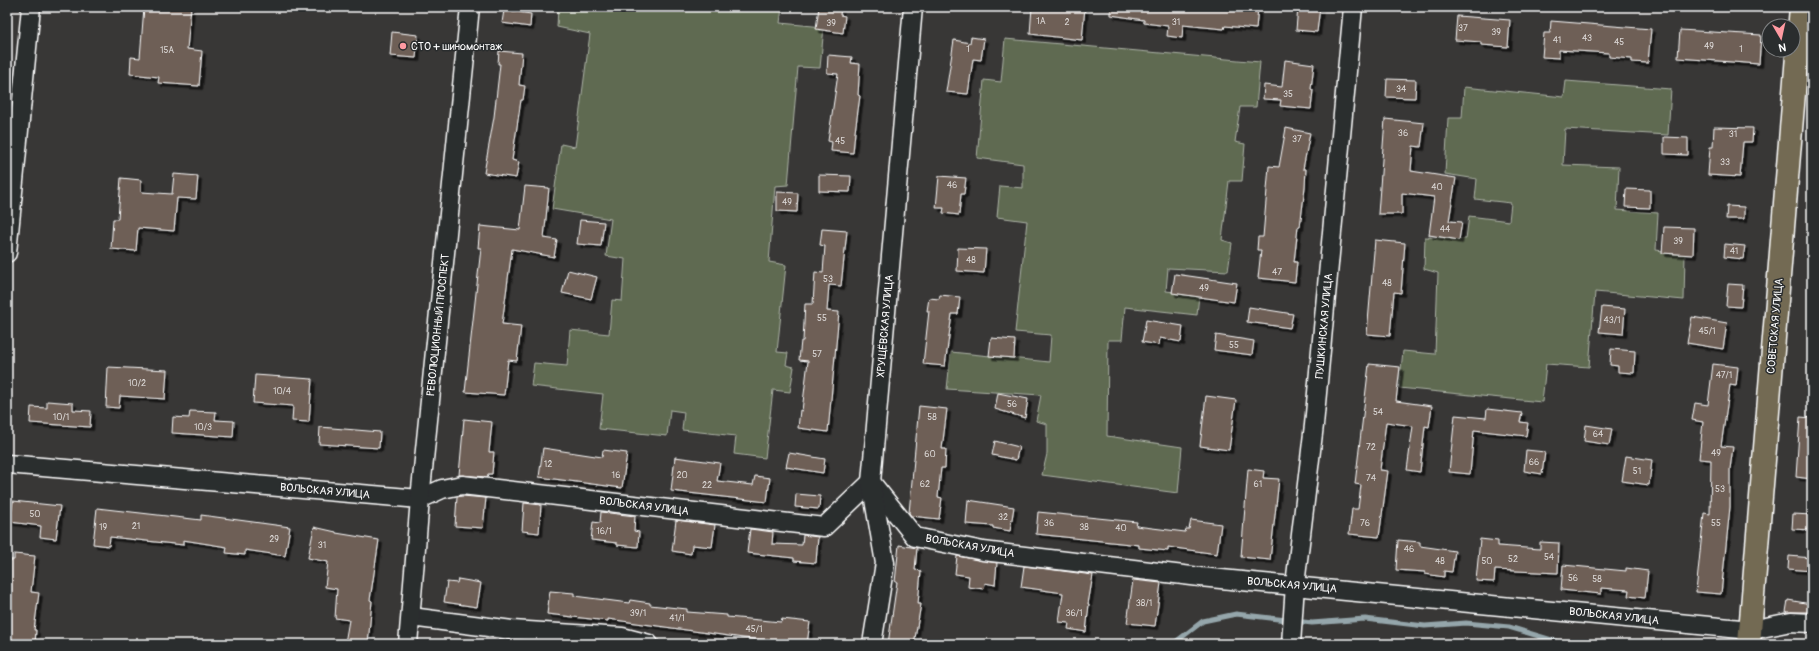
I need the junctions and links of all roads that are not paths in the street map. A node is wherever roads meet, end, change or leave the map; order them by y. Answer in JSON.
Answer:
{"nodes":[{"id":1,"x":31,"y":7,"type":"edge"},
{"id":2,"x":470,"y":7,"type":"edge"},
{"id":3,"x":913,"y":7,"type":"edge"},
{"id":4,"x":1353,"y":7,"type":"edge"},
{"id":5,"x":1801,"y":7,"type":"edge"},
{"id":6,"x":7,"y":253,"type":"edge"},
{"id":7,"x":7,"y":464,"type":"edge"},
{"id":8,"x":871,"y":482,"type":"junction"},
{"id":9,"x":420,"y":499,"type":"junction"},
{"id":10,"x":1295,"y":585,"type":"junction"},
{"id":11,"x":411,"y":617,"type":"junction"},
{"id":12,"x":1812,"y":623,"type":"edge"},
{"id":13,"x":1750,"y":637,"type":"edge"},
{"id":14,"x":1291,"y":643,"type":"edge"},
{"id":15,"x":408,"y":644,"type":"edge"},
{"id":16,"x":649,"y":644,"type":"edge"},
{"id":17,"x":872,"y":644,"type":"edge"}],
"edges":[{"from":1,"to":6,"type":"street"},
{"from":2,"to":9,"type":"street","name":"РЕВОЛЮЦИОННЫЙ ПРОСПЕКТ"},
{"from":3,"to":8,"type":"street","name":"ХРУЩЁВСКАЯ УЛИЦА"},
{"from":4,"to":10,"type":"street","name":"ПУШКИНСКАЯ УЛИЦА"},
{"from":5,"to":13,"type":"main road","name":"СОВЕТСКАЯ УЛИЦА"},
{"from":7,"to":9,"type":"street","name":"ВОЛЬСКАЯ УЛИЦА"},
{"from":8,"to":9,"type":"street","name":"ВОЛЬСКАЯ УЛИЦА"},
{"from":8,"to":10,"type":"street","name":"ВОЛЬСКАЯ УЛИЦА"},
{"from":8,"to":17,"type":"street","name":"ХРУЩЁВСКАЯ УЛИЦА"},
{"from":9,"to":11,"type":"street","name":"РЕВОЛЮЦИОННЫЙ ПРОСПЕКТ"},
{"from":10,"to":13,"type":"street","name":"ВОЛЬСКАЯ УЛИЦА"},
{"from":10,"to":14,"type":"street","name":"ПУШКИНСКАЯ УЛИЦА"},
{"from":11,"to":15,"type":"street","name":"РЕВОЛЮЦИОННЫЙ ПРОСПЕКТ"},
{"from":11,"to":16,"type":"street"},
{"from":12,"to":13,"type":"street","name":"ВОЛЬСКАЯ УЛИЦА"}]}
